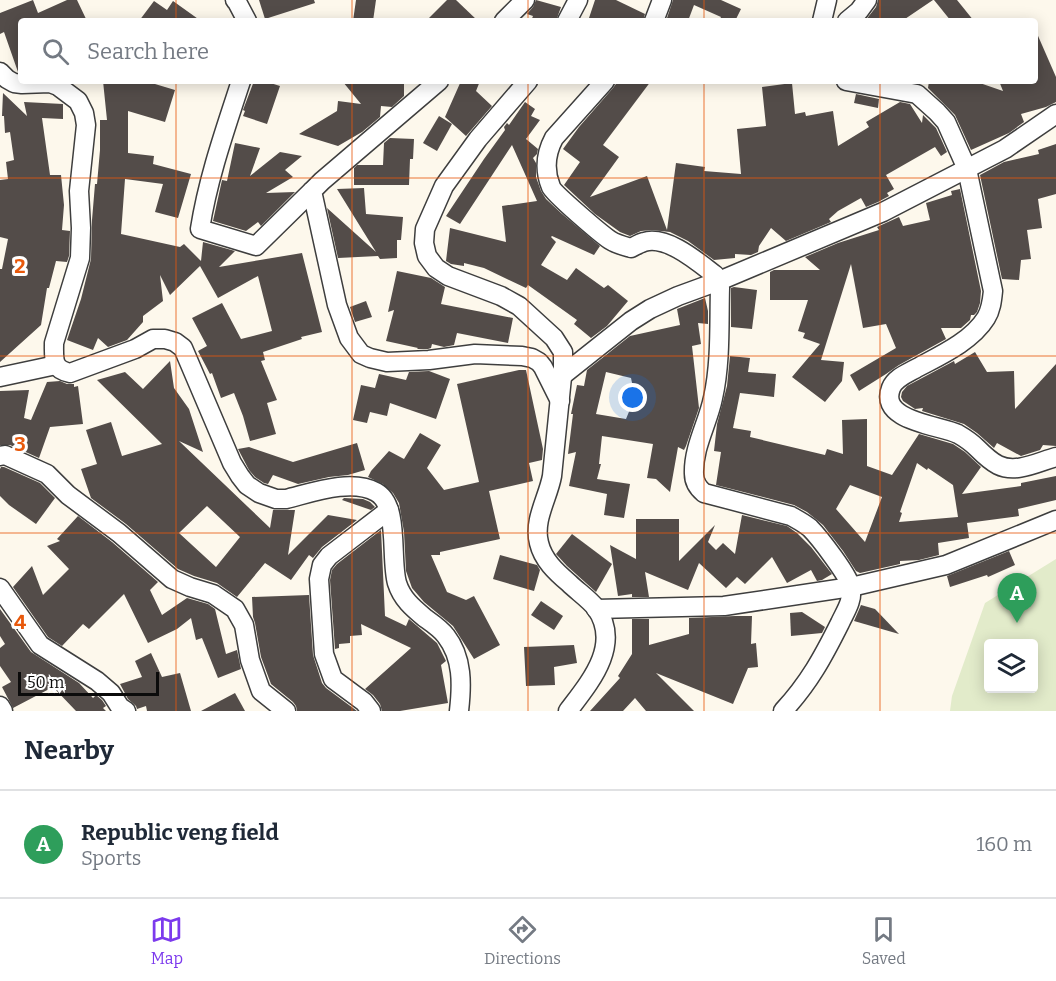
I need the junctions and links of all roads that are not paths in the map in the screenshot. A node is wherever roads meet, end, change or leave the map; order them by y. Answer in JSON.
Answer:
{"nodes":[{"id":1,"x":235,"y":0,"type":"edge"},
{"id":2,"x":525,"y":0,"type":"edge"},
{"id":3,"x":578,"y":0,"type":"edge"},
{"id":4,"x":662,"y":0,"type":"edge"},
{"id":5,"x":827,"y":0,"type":"edge"},
{"id":6,"x":867,"y":0,"type":"edge"},
{"id":7,"x":245,"y":18,"type":"edge"},
{"id":8,"x":507,"y":18,"type":"edge"},
{"id":9,"x":569,"y":18,"type":"edge"},
{"id":10,"x":655,"y":18,"type":"edge"},
{"id":11,"x":823,"y":18,"type":"edge"},
{"id":12,"x":851,"y":18,"type":"edge"},
{"id":13,"x":0,"y":72,"type":"edge"},
{"id":14,"x":18,"y":83,"type":"edge"},
{"id":15,"x":54,"y":84,"type":"edge"},
{"id":16,"x":240,"y":84,"type":"edge"},
{"id":17,"x":435,"y":84,"type":"edge"},
{"id":18,"x":525,"y":84,"type":"edge"},
{"id":19,"x":602,"y":84,"type":"edge"},
{"id":20,"x":862,"y":84,"type":"edge"},
{"id":21,"x":1056,"y":114,"type":"edge"},
{"id":22,"x":967,"y":169,"type":"junction"},
{"id":23,"x":312,"y":191,"type":"junction"},
{"id":24,"x":719,"y":281,"type":"junction"},
{"id":25,"x":56,"y":366,"type":"junction"},
{"id":26,"x":563,"y":375,"type":"junction"},
{"id":27,"x":0,"y":377,"type":"edge"},
{"id":28,"x":560,"y":401,"type":"junction"},
{"id":29,"x":0,"y":456,"type":"edge"},
{"id":30,"x":1056,"y":457,"type":"edge"},
{"id":31,"x":389,"y":510,"type":"junction"},
{"id":32,"x":1056,"y":520,"type":"edge"},
{"id":33,"x":851,"y":587,"type":"junction"},
{"id":34,"x":0,"y":588,"type":"edge"},
{"id":35,"x":596,"y":609,"type":"junction"},
{"id":36,"x":0,"y":706,"type":"edge"},
{"id":37,"x":122,"y":710,"type":"edge"},
{"id":38,"x":3,"y":711,"type":"edge"},
{"id":39,"x":286,"y":711,"type":"edge"},
{"id":40,"x":371,"y":711,"type":"edge"},
{"id":41,"x":459,"y":711,"type":"edge"},
{"id":42,"x":568,"y":711,"type":"edge"},
{"id":43,"x":783,"y":711,"type":"edge"}],
"edges":[{"from":1,"to":7,"type":"street"},
{"from":2,"to":8,"type":"street"},
{"from":3,"to":9,"type":"street"},
{"from":4,"to":10,"type":"street"},
{"from":5,"to":11,"type":"street"},
{"from":6,"to":12,"type":"street"},
{"from":13,"to":14,"type":"street"},
{"from":15,"to":25,"type":"street"},
{"from":16,"to":23,"type":"street"},
{"from":17,"to":23,"type":"street"},
{"from":18,"to":26,"type":"street"},
{"from":19,"to":24,"type":"street"},
{"from":20,"to":22,"type":"street"},
{"from":21,"to":22,"type":"street"},
{"from":22,"to":24,"type":"street"},
{"from":22,"to":30,"type":"street"},
{"from":23,"to":28,"type":"street"},
{"from":24,"to":26,"type":"street"},
{"from":24,"to":33,"type":"street"},
{"from":25,"to":27,"type":"street"},
{"from":25,"to":31,"type":"street"},
{"from":26,"to":28,"type":"street"},
{"from":28,"to":35,"type":"street"},
{"from":29,"to":39,"type":"street"},
{"from":31,"to":40,"type":"street"},
{"from":31,"to":41,"type":"street"},
{"from":32,"to":33,"type":"street"},
{"from":33,"to":35,"type":"street"},
{"from":33,"to":43,"type":"street"},
{"from":34,"to":37,"type":"street"},
{"from":35,"to":42,"type":"street"},
{"from":36,"to":38,"type":"street"}]}
